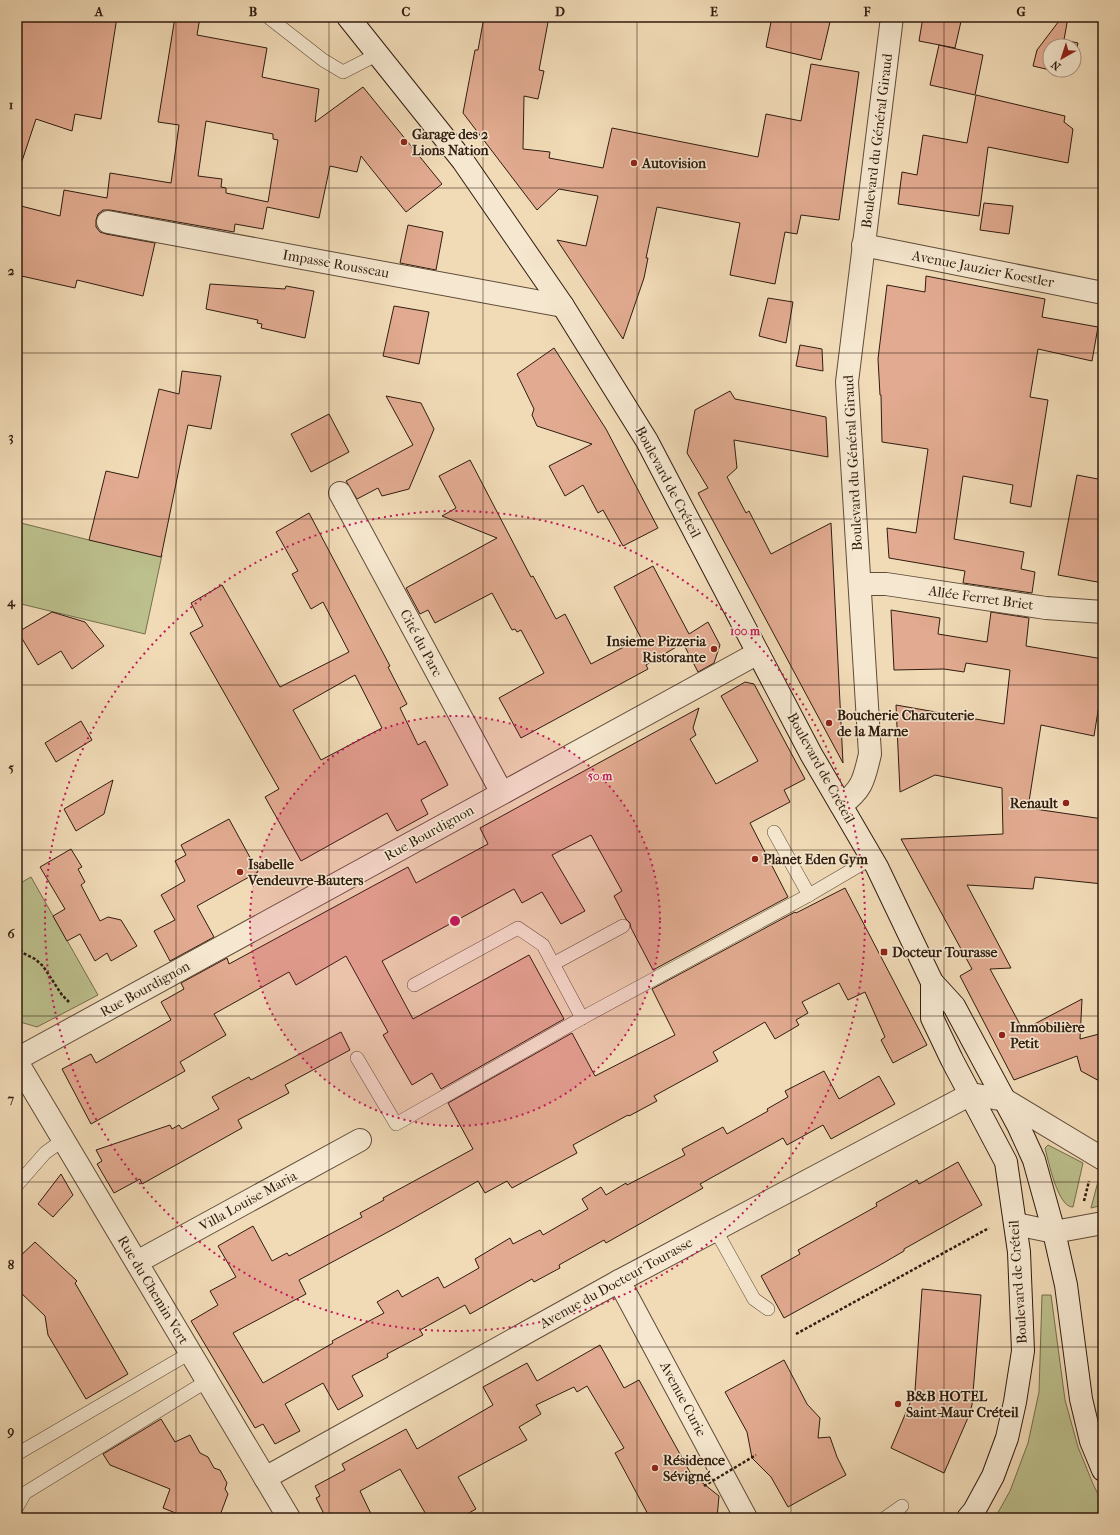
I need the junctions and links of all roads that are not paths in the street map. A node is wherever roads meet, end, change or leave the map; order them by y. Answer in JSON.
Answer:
{"nodes":[{"id":1,"x":268,"y":17,"type":"edge"},
{"id":2,"x":348,"y":17,"type":"edge"},
{"id":3,"x":892,"y":17,"type":"edge"},
{"id":4,"x":378,"y":54,"type":"junction"},
{"id":5,"x":108,"y":222,"type":"dead end"},
{"id":6,"x":864,"y":245,"type":"junction"},
{"id":7,"x":1103,"y":293,"type":"edge"},
{"id":8,"x":563,"y":306,"type":"junction"},
{"id":9,"x":340,"y":493,"type":"dead end"},
{"id":10,"x":860,"y":584,"type":"junction"},
{"id":11,"x":1103,"y":612,"type":"edge"},
{"id":12,"x":758,"y":653,"type":"junction"},
{"id":13,"x":502,"y":793,"type":"junction"},
{"id":14,"x":841,"y":805,"type":"junction"},
{"id":15,"x":774,"y":832,"type":"dead end"},
{"id":16,"x":872,"y":858,"type":"junction"},
{"id":17,"x":809,"y":895,"type":"junction"},
{"id":18,"x":622,"y":926,"type":"dead end"},
{"id":19,"x":553,"y":964,"type":"junction"},
{"id":20,"x":932,"y":982,"type":"junction"},
{"id":21,"x":414,"y":985,"type":"dead end"},
{"id":22,"x":582,"y":1018,"type":"junction"},
{"id":23,"x":357,"y":1058,"type":"dead end"},
{"id":24,"x":17,"y":1060,"type":"edge"},
{"id":25,"x":971,"y":1094,"type":"junction"},
{"id":26,"x":1005,"y":1100,"type":"junction"},
{"id":27,"x":63,"y":1140,"type":"junction"},
{"id":28,"x":360,"y":1140,"type":"dead end"},
{"id":29,"x":1103,"y":1159,"type":"edge"},
{"id":30,"x":17,"y":1185,"type":"edge"},
{"id":31,"x":1103,"y":1223,"type":"edge"},
{"id":32,"x":1016,"y":1224,"type":"junction"},
{"id":33,"x":715,"y":1230,"type":"junction"},
{"id":34,"x":1054,"y":1232,"type":"junction"},
{"id":35,"x":137,"y":1262,"type":"junction"},
{"id":36,"x":619,"y":1281,"type":"junction"},
{"id":37,"x":768,"y":1309,"type":"dead end"},
{"id":38,"x":190,"y":1352,"type":"junction"},
{"id":39,"x":207,"y":1381,"type":"junction"},
{"id":40,"x":1097,"y":1439,"type":"edge"},
{"id":41,"x":17,"y":1454,"type":"edge"},
{"id":42,"x":1103,"y":1470,"type":"edge"},
{"id":43,"x":265,"y":1478,"type":"junction"},
{"id":44,"x":902,"y":1506,"type":"dead end"},
{"id":45,"x":17,"y":1507,"type":"edge"},
{"id":46,"x":289,"y":1518,"type":"edge"},
{"id":47,"x":746,"y":1518,"type":"edge"},
{"id":48,"x":885,"y":1518,"type":"edge"},
{"id":49,"x":968,"y":1518,"type":"edge"}],
"edges":[{"from":1,"to":4,"type":"lane"},
{"from":2,"to":4,"type":"street","name":"Boulevard de Créteil"},
{"from":3,"to":6,"type":"street","name":"Boulevard du Général Giraud"},
{"from":4,"to":8,"type":"street","name":"Boulevard de Créteil"},
{"from":5,"to":8,"type":"street","name":"Impasse Rousseau"},
{"from":6,"to":7,"type":"street","name":"Avenue Jauzier Koestler"},
{"from":6,"to":10,"type":"street","name":"Boulevard du Général Giraud"},
{"from":8,"to":12,"type":"street","name":"Boulevard de Créteil"},
{"from":9,"to":13,"type":"street","name":"Cité du Parc"},
{"from":10,"to":11,"type":"street","name":"Allée Ferret Briet"},
{"from":10,"to":14,"type":"street","name":"Boulevard du Général Giraud"},
{"from":12,"to":13,"type":"street","name":"Rue Bourdignon"},
{"from":12,"to":14,"type":"street","name":"Boulevard de Créteil"},
{"from":13,"to":24,"type":"street","name":"Rue Bourdignon"},
{"from":14,"to":16,"type":"street","name":"Boulevard de Créteil"},
{"from":15,"to":17,"type":"lane"},
{"from":16,"to":17,"type":"lane"},
{"from":16,"to":20,"type":"street","name":"Boulevard de Créteil"},
{"from":17,"to":22,"type":"lane"},
{"from":18,"to":19,"type":"lane"},
{"from":19,"to":21,"type":"lane"},
{"from":19,"to":22,"type":"lane"},
{"from":20,"to":25,"type":"street","name":"Boulevard de Créteil"},
{"from":20,"to":26,"type":"street","name":"Boulevard de Créteil"},
{"from":22,"to":23,"type":"lane"},
{"from":24,"to":27,"type":"street","name":"Rue du Chemin Vert"},
{"from":25,"to":26,"type":"street"},
{"from":25,"to":32,"type":"street","name":"Boulevard de Créteil"},
{"from":25,"to":33,"type":"street","name":"Avenue du Docteur Tourasse"},
{"from":26,"to":29,"type":"street"},
{"from":26,"to":34,"type":"street","name":"Boulevard de Créteil"},
{"from":27,"to":30,"type":"lane"},
{"from":27,"to":35,"type":"street","name":"Rue du Chemin Vert"},
{"from":28,"to":35,"type":"street","name":"Villa Louise Maria"},
{"from":31,"to":34,"type":"street"},
{"from":32,"to":34,"type":"street"},
{"from":32,"to":49,"type":"street","name":"Boulevard de Créteil"},
{"from":33,"to":36,"type":"street","name":"Avenue du Docteur Tourasse"},
{"from":33,"to":37,"type":"lane"},
{"from":34,"to":40,"type":"street","name":"Boulevard de Créteil"},
{"from":35,"to":38,"type":"street","name":"Rue du Chemin Vert"},
{"from":36,"to":43,"type":"street","name":"Avenue du Docteur Tourasse"},
{"from":36,"to":47,"type":"street","name":"Avenue Curie"},
{"from":38,"to":39,"type":"street","name":"Rue du Chemin Vert"},
{"from":38,"to":41,"type":"lane"},
{"from":39,"to":43,"type":"street","name":"Rue du Chemin Vert"},
{"from":39,"to":45,"type":"lane"},
{"from":40,"to":42,"type":"street","name":"Boulevard de Créteil"},
{"from":43,"to":46,"type":"street","name":"Rue du Chemin Vert"},
{"from":44,"to":48,"type":"lane"}]}
